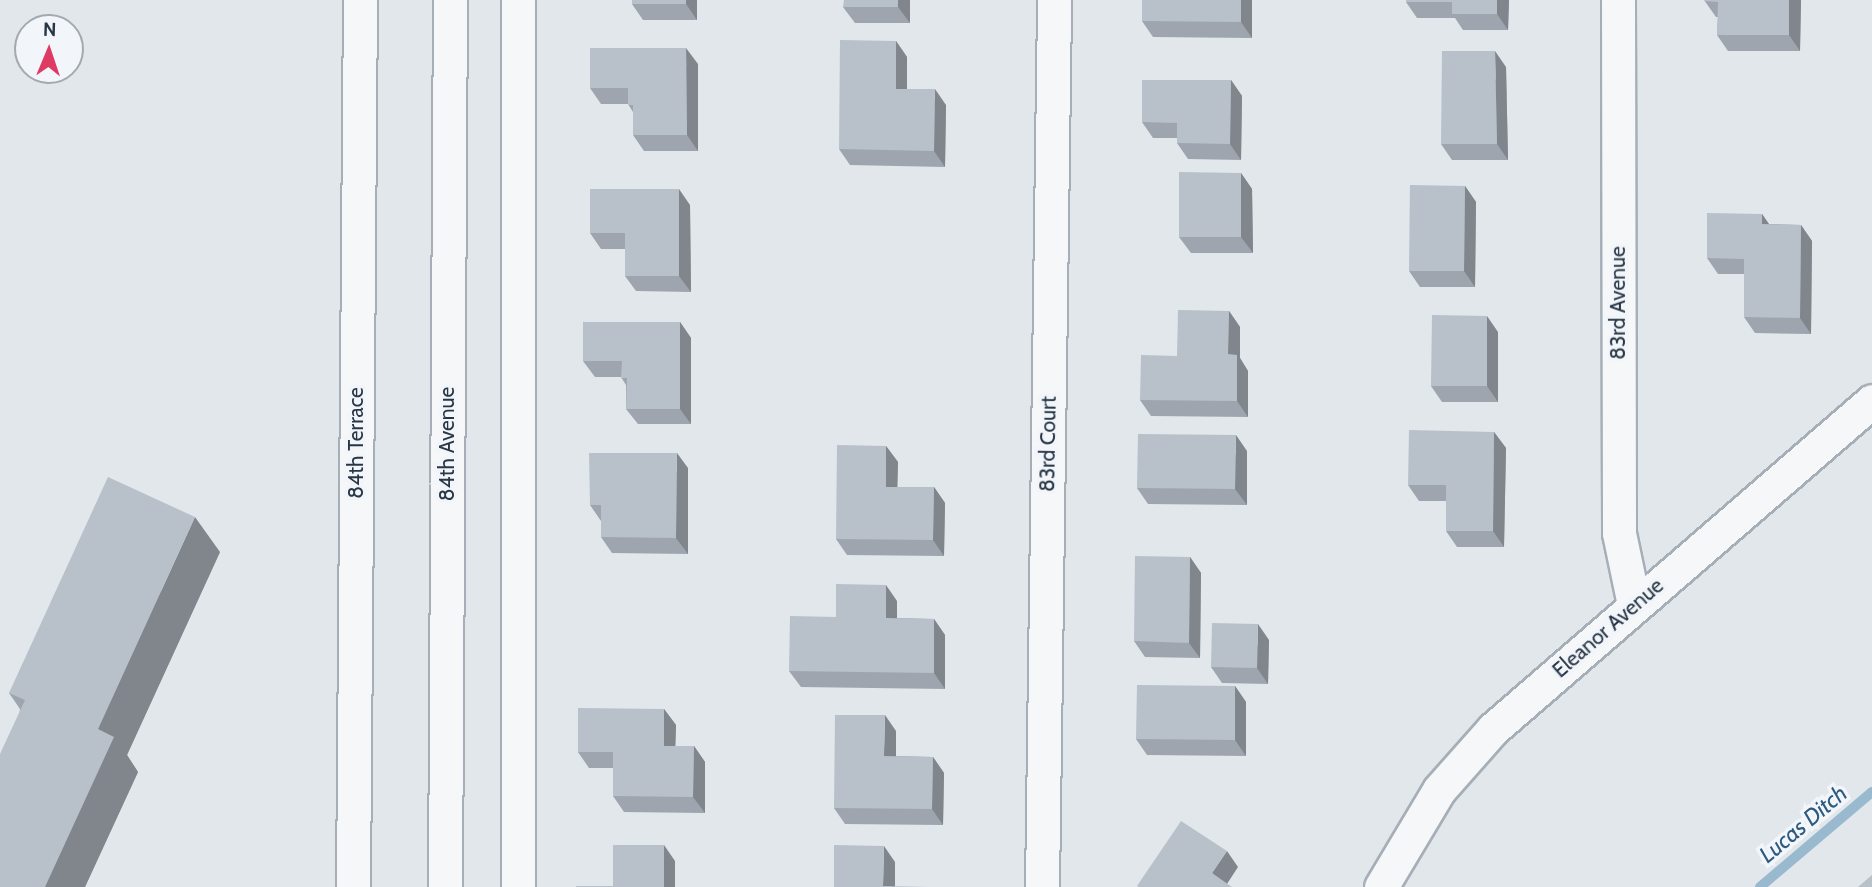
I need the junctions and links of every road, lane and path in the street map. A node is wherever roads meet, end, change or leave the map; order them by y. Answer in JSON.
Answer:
{"nodes":[{"id":1,"x":360,"y":0,"type":"edge"},
{"id":2,"x":450,"y":0,"type":"edge"},
{"id":3,"x":518,"y":0,"type":"edge"},
{"id":4,"x":1054,"y":0,"type":"edge"},
{"id":5,"x":1618,"y":0,"type":"edge"},
{"id":6,"x":1872,"y":401,"type":"edge"},
{"id":7,"x":1634,"y":605,"type":"junction"},
{"id":8,"x":353,"y":887,"type":"edge"},
{"id":9,"x":445,"y":887,"type":"edge"},
{"id":10,"x":518,"y":887,"type":"edge"},
{"id":11,"x":1042,"y":887,"type":"edge"},
{"id":12,"x":1381,"y":887,"type":"edge"}],
"edges":[{"from":1,"to":8,"type":"street","name":"84th Terrace"},
{"from":2,"to":9,"type":"street","name":"84th Avenue"},
{"from":3,"to":10,"type":"street"},
{"from":4,"to":11,"type":"street","name":"83rd Court"},
{"from":5,"to":7,"type":"street","name":"83rd Avenue"},
{"from":6,"to":7,"type":"street","name":"Eleanor Avenue"},
{"from":7,"to":12,"type":"street","name":"Eleanor Avenue"}]}
